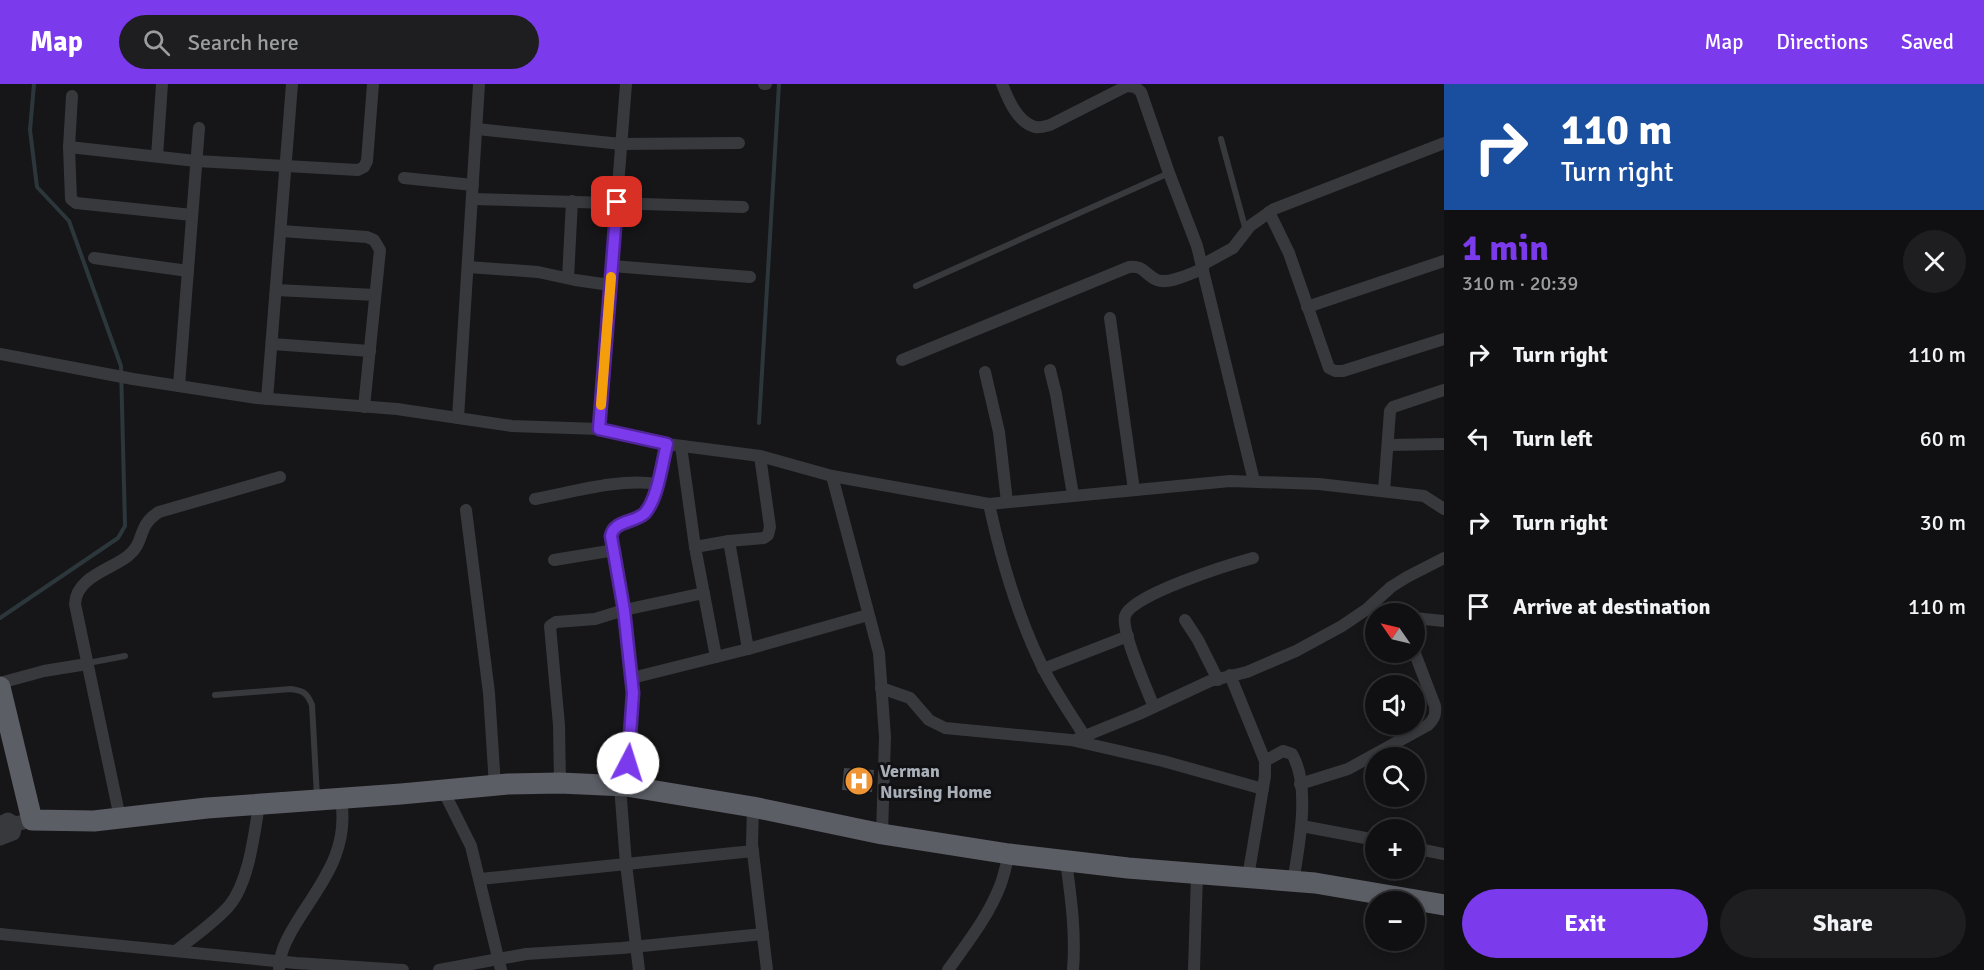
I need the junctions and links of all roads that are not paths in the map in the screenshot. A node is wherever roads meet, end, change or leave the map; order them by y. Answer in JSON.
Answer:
{"nodes":[{"id":1,"x":162,"y":84,"type":"edge"},
{"id":2,"x":292,"y":84,"type":"edge"},
{"id":3,"x":373,"y":84,"type":"edge"},
{"id":4,"x":479,"y":84,"type":"edge"},
{"id":5,"x":626,"y":84,"type":"edge"},
{"id":6,"x":1002,"y":84,"type":"edge"},
{"id":7,"x":72,"y":96,"type":"dead end"},
{"id":8,"x":199,"y":128,"type":"dead end"},
{"id":9,"x":477,"y":129,"type":"junction"},
{"id":10,"x":1221,"y":139,"type":"dead end"},
{"id":11,"x":1444,"y":142,"type":"edge"},
{"id":12,"x":739,"y":143,"type":"dead end"},
{"id":13,"x":621,"y":144,"type":"junction"},
{"id":14,"x":69,"y":147,"type":"junction"},
{"id":15,"x":157,"y":156,"type":"junction"},
{"id":16,"x":196,"y":160,"type":"junction"},
{"id":17,"x":286,"y":165,"type":"junction"},
{"id":18,"x":1169,"y":173,"type":"junction"},
{"id":19,"x":404,"y":178,"type":"dead end"},
{"id":20,"x":473,"y":184,"type":"junction"},
{"id":21,"x":472,"y":199,"type":"junction"},
{"id":22,"x":572,"y":201,"type":"junction"},
{"id":23,"x":617,"y":202,"type":"junction"},
{"id":24,"x":743,"y":207,"type":"dead end"},
{"id":25,"x":1269,"y":212,"type":"junction"},
{"id":26,"x":192,"y":215,"type":"junction"},
{"id":27,"x":281,"y":231,"type":"junction"},
{"id":28,"x":1247,"y":231,"type":"junction"},
{"id":29,"x":94,"y":258,"type":"dead end"},
{"id":30,"x":1444,"y":261,"type":"edge"},
{"id":31,"x":612,"y":266,"type":"junction"},
{"id":32,"x":468,"y":267,"type":"junction"},
{"id":33,"x":1202,"y":267,"type":"junction"},
{"id":34,"x":188,"y":271,"type":"junction"},
{"id":35,"x":750,"y":277,"type":"dead end"},
{"id":36,"x":568,"y":278,"type":"junction"},
{"id":37,"x":610,"y":285,"type":"junction"},
{"id":38,"x":916,"y":286,"type":"dead end"},
{"id":39,"x":276,"y":290,"type":"junction"},
{"id":40,"x":375,"y":295,"type":"junction"},
{"id":41,"x":1307,"y":307,"type":"junction"},
{"id":42,"x":1110,"y":318,"type":"dead end"},
{"id":43,"x":1444,"y":339,"type":"edge"},
{"id":44,"x":272,"y":344,"type":"junction"},
{"id":45,"x":370,"y":351,"type":"junction"},
{"id":46,"x":0,"y":354,"type":"edge"},
{"id":47,"x":902,"y":360,"type":"dead end"},
{"id":48,"x":1050,"y":370,"type":"dead end"},
{"id":49,"x":985,"y":372,"type":"dead end"},
{"id":50,"x":179,"y":386,"type":"junction"},
{"id":51,"x":1444,"y":390,"type":"edge"},
{"id":52,"x":267,"y":399,"type":"junction"},
{"id":53,"x":364,"y":407,"type":"junction"},
{"id":54,"x":458,"y":418,"type":"junction"},
{"id":55,"x":599,"y":429,"type":"junction"},
{"id":56,"x":667,"y":444,"type":"junction"},
{"id":57,"x":1444,"y":444,"type":"edge"},
{"id":58,"x":1388,"y":445,"type":"junction"},
{"id":59,"x":681,"y":446,"type":"junction"},
{"id":60,"x":760,"y":456,"type":"junction"},
{"id":61,"x":832,"y":476,"type":"junction"},
{"id":62,"x":280,"y":477,"type":"dead end"},
{"id":63,"x":1254,"y":482,"type":"junction"},
{"id":64,"x":657,"y":484,"type":"junction"},
{"id":65,"x":1134,"y":490,"type":"junction"},
{"id":66,"x":1384,"y":491,"type":"junction"},
{"id":67,"x":1073,"y":495,"type":"junction"},
{"id":68,"x":535,"y":499,"type":"dead end"},
{"id":69,"x":1007,"y":502,"type":"junction"},
{"id":70,"x":989,"y":504,"type":"junction"},
{"id":71,"x":1444,"y":509,"type":"edge"},
{"id":72,"x":466,"y":510,"type":"dead end"},
{"id":73,"x":729,"y":541,"type":"junction"},
{"id":74,"x":695,"y":547,"type":"junction"},
{"id":75,"x":615,"y":550,"type":"junction"},
{"id":76,"x":1253,"y":558,"type":"dead end"},
{"id":77,"x":1444,"y":558,"type":"edge"},
{"id":78,"x":554,"y":560,"type":"dead end"},
{"id":79,"x":704,"y":593,"type":"junction"},
{"id":80,"x":624,"y":610,"type":"junction"},
{"id":81,"x":1360,"y":614,"type":"junction"},
{"id":82,"x":1365,"y":614,"type":"edge"},
{"id":83,"x":868,"y":615,"type":"junction"},
{"id":84,"x":1425,"y":619,"type":"edge"},
{"id":85,"x":1185,"y":620,"type":"dead end"},
{"id":86,"x":1444,"y":621,"type":"edge"},
{"id":87,"x":1128,"y":636,"type":"junction"},
{"id":88,"x":747,"y":649,"type":"junction"},
{"id":89,"x":125,"y":656,"type":"dead end"},
{"id":90,"x":716,"y":657,"type":"junction"},
{"id":91,"x":1419,"y":663,"type":"edge"},
{"id":92,"x":87,"y":664,"type":"junction"},
{"id":93,"x":1043,"y":669,"type":"junction"},
{"id":94,"x":1224,"y":677,"type":"junction"},
{"id":95,"x":632,"y":678,"type":"junction"},
{"id":96,"x":0,"y":685,"type":"edge"},
{"id":97,"x":881,"y":688,"type":"junction"},
{"id":98,"x":215,"y":695,"type":"dead end"},
{"id":99,"x":1154,"y":707,"type":"junction"},
{"id":100,"x":1080,"y":739,"type":"junction"},
{"id":101,"x":1265,"y":761,"type":"junction"},
{"id":102,"x":560,"y":783,"type":"junction"},
{"id":103,"x":1300,"y":784,"type":"junction"},
{"id":104,"x":495,"y":786,"type":"junction"},
{"id":105,"x":623,"y":786,"type":"junction"},
{"id":106,"x":1263,"y":789,"type":"junction"},
{"id":107,"x":443,"y":790,"type":"junction"},
{"id":108,"x":341,"y":799,"type":"junction"},
{"id":109,"x":317,"y":801,"type":"junction"},
{"id":110,"x":260,"y":805,"type":"junction"},
{"id":111,"x":753,"y":807,"type":"junction"},
{"id":112,"x":120,"y":818,"type":"junction"},
{"id":113,"x":16,"y":823,"type":"edge"},
{"id":114,"x":1302,"y":826,"type":"junction"},
{"id":115,"x":882,"y":834,"type":"junction"},
{"id":116,"x":0,"y":838,"type":"edge"},
{"id":117,"x":1365,"y":838,"type":"edge"},
{"id":118,"x":753,"y":850,"type":"junction"},
{"id":119,"x":1425,"y":850,"type":"edge"},
{"id":120,"x":1009,"y":854,"type":"junction"},
{"id":121,"x":1444,"y":854,"type":"edge"},
{"id":122,"x":1066,"y":861,"type":"junction"},
{"id":123,"x":626,"y":864,"type":"junction"},
{"id":124,"x":1197,"y":874,"type":"junction"},
{"id":125,"x":1248,"y":877,"type":"junction"},
{"id":126,"x":480,"y":879,"type":"junction"},
{"id":127,"x":1293,"y":882,"type":"junction"},
{"id":128,"x":1444,"y":905,"type":"edge"},
{"id":129,"x":0,"y":934,"type":"edge"},
{"id":130,"x":763,"y":934,"type":"junction"},
{"id":131,"x":637,"y":946,"type":"junction"},
{"id":132,"x":176,"y":951,"type":"junction"},
{"id":133,"x":500,"y":965,"type":"edge"},
{"id":134,"x":279,"y":966,"type":"edge"},
{"id":135,"x":404,"y":970,"type":"edge"},
{"id":136,"x":439,"y":970,"type":"edge"},
{"id":137,"x":639,"y":970,"type":"edge"},
{"id":138,"x":767,"y":970,"type":"edge"},
{"id":139,"x":948,"y":970,"type":"edge"},
{"id":140,"x":1073,"y":970,"type":"edge"},
{"id":141,"x":1194,"y":970,"type":"edge"}],
"edges":[{"from":1,"to":15,"type":"street"},
{"from":2,"to":17,"type":"street"},
{"from":3,"to":17,"type":"street"},
{"from":4,"to":9,"type":"street"},
{"from":5,"to":13,"type":"street"},
{"from":6,"to":18,"type":"street"},
{"from":7,"to":14,"type":"street"},
{"from":8,"to":16,"type":"street"},
{"from":9,"to":13,"type":"street"},
{"from":9,"to":20,"type":"street"},
{"from":10,"to":28,"type":"lane"},
{"from":11,"to":25,"type":"street"},
{"from":12,"to":13,"type":"street"},
{"from":13,"to":23,"type":"street"},
{"from":14,"to":15,"type":"street"},
{"from":14,"to":26,"type":"street"},
{"from":15,"to":16,"type":"street"},
{"from":16,"to":17,"type":"street"},
{"from":16,"to":26,"type":"street"},
{"from":17,"to":27,"type":"street"},
{"from":18,"to":33,"type":"street"},
{"from":18,"to":38,"type":"lane"},
{"from":19,"to":20,"type":"street"},
{"from":20,"to":21,"type":"street"},
{"from":21,"to":22,"type":"street"},
{"from":21,"to":32,"type":"street"},
{"from":22,"to":23,"type":"street"},
{"from":22,"to":36,"type":"street"},
{"from":23,"to":24,"type":"street"},
{"from":23,"to":31,"type":"street"},
{"from":25,"to":28,"type":"street"},
{"from":25,"to":41,"type":"street"},
{"from":26,"to":34,"type":"street"},
{"from":27,"to":39,"type":"street"},
{"from":27,"to":40,"type":"street"},
{"from":28,"to":33,"type":"street"},
{"from":29,"to":34,"type":"street"},
{"from":30,"to":41,"type":"street"},
{"from":31,"to":35,"type":"street"},
{"from":31,"to":37,"type":"street"},
{"from":32,"to":36,"type":"street"},
{"from":32,"to":54,"type":"street"},
{"from":33,"to":47,"type":"street"},
{"from":33,"to":63,"type":"street"},
{"from":34,"to":50,"type":"street"},
{"from":36,"to":37,"type":"street"},
{"from":37,"to":55,"type":"street"},
{"from":39,"to":40,"type":"street"},
{"from":39,"to":44,"type":"street"},
{"from":40,"to":45,"type":"street"},
{"from":41,"to":43,"type":"street"},
{"from":42,"to":65,"type":"street"},
{"from":44,"to":45,"type":"street"},
{"from":44,"to":52,"type":"street"},
{"from":45,"to":53,"type":"street"},
{"from":46,"to":50,"type":"street"},
{"from":48,"to":67,"type":"street"},
{"from":49,"to":69,"type":"street"},
{"from":50,"to":52,"type":"street"},
{"from":51,"to":58,"type":"street"},
{"from":52,"to":53,"type":"street"},
{"from":53,"to":54,"type":"street"},
{"from":54,"to":55,"type":"street"},
{"from":55,"to":56,"type":"street"},
{"from":56,"to":59,"type":"street"},
{"from":56,"to":64,"type":"street"},
{"from":57,"to":58,"type":"street"},
{"from":58,"to":66,"type":"street"},
{"from":59,"to":60,"type":"street"},
{"from":59,"to":74,"type":"street"},
{"from":60,"to":61,"type":"street"},
{"from":60,"to":73,"type":"street"},
{"from":61,"to":70,"type":"street"},
{"from":61,"to":83,"type":"street"},
{"from":62,"to":92,"type":"street"},
{"from":63,"to":65,"type":"street"},
{"from":63,"to":66,"type":"street"},
{"from":64,"to":68,"type":"street"},
{"from":64,"to":75,"type":"street"},
{"from":65,"to":67,"type":"street"},
{"from":66,"to":71,"type":"street"},
{"from":67,"to":69,"type":"street"},
{"from":69,"to":70,"type":"street"},
{"from":70,"to":93,"type":"street"},
{"from":72,"to":104,"type":"street"},
{"from":73,"to":74,"type":"street"},
{"from":73,"to":88,"type":"street"},
{"from":74,"to":79,"type":"street"},
{"from":75,"to":78,"type":"street"},
{"from":75,"to":80,"type":"street"},
{"from":76,"to":87,"type":"street"},
{"from":77,"to":81,"type":"street"},
{"from":79,"to":80,"type":"street"},
{"from":79,"to":90,"type":"street"},
{"from":80,"to":95,"type":"street"},
{"from":80,"to":102,"type":"street"},
{"from":81,"to":82,"type":"street"},
{"from":81,"to":94,"type":"street"},
{"from":83,"to":88,"type":"street"},
{"from":83,"to":97,"type":"street"},
{"from":84,"to":86,"type":"street"},
{"from":85,"to":94,"type":"street"},
{"from":87,"to":93,"type":"street"},
{"from":87,"to":99,"type":"street"},
{"from":88,"to":90,"type":"street"},
{"from":89,"to":92,"type":"lane"},
{"from":90,"to":95,"type":"street"},
{"from":91,"to":103,"type":"street"},
{"from":92,"to":96,"type":"street"},
{"from":92,"to":112,"type":"street"},
{"from":93,"to":100,"type":"street"},
{"from":94,"to":99,"type":"street"},
{"from":94,"to":101,"type":"street"},
{"from":95,"to":105,"type":"street"},
{"from":96,"to":113,"type":"highway"},
{"from":97,"to":100,"type":"street"},
{"from":97,"to":115,"type":"street"},
{"from":98,"to":109,"type":"lane"},
{"from":99,"to":100,"type":"street"},
{"from":100,"to":106,"type":"street"},
{"from":101,"to":103,"type":"street"},
{"from":101,"to":106,"type":"street"},
{"from":102,"to":104,"type":"highway"},
{"from":102,"to":105,"type":"highway"},
{"from":103,"to":114,"type":"street"},
{"from":104,"to":107,"type":"highway"},
{"from":105,"to":111,"type":"highway"},
{"from":105,"to":123,"type":"street"},
{"from":106,"to":125,"type":"street"},
{"from":107,"to":108,"type":"highway"},
{"from":107,"to":126,"type":"street"},
{"from":108,"to":109,"type":"highway"},
{"from":108,"to":134,"type":"street"},
{"from":109,"to":110,"type":"highway"},
{"from":110,"to":112,"type":"highway"},
{"from":110,"to":132,"type":"street"},
{"from":111,"to":115,"type":"highway"},
{"from":111,"to":118,"type":"street"},
{"from":112,"to":113,"type":"highway"},
{"from":113,"to":116,"type":"street"},
{"from":114,"to":117,"type":"street"},
{"from":114,"to":127,"type":"street"},
{"from":115,"to":120,"type":"highway"},
{"from":118,"to":123,"type":"street"},
{"from":118,"to":130,"type":"street"},
{"from":119,"to":121,"type":"street"},
{"from":120,"to":122,"type":"highway"},
{"from":120,"to":139,"type":"street"},
{"from":122,"to":124,"type":"highway"},
{"from":122,"to":140,"type":"street"},
{"from":123,"to":126,"type":"street"},
{"from":123,"to":131,"type":"street"},
{"from":124,"to":125,"type":"highway"},
{"from":124,"to":141,"type":"street"},
{"from":125,"to":127,"type":"highway"},
{"from":126,"to":133,"type":"street"},
{"from":127,"to":128,"type":"highway"},
{"from":129,"to":132,"type":"street"},
{"from":130,"to":131,"type":"street"},
{"from":130,"to":138,"type":"street"},
{"from":131,"to":133,"type":"street"},
{"from":131,"to":137,"type":"street"},
{"from":132,"to":134,"type":"street"},
{"from":133,"to":136,"type":"street"},
{"from":134,"to":135,"type":"street"}]}
